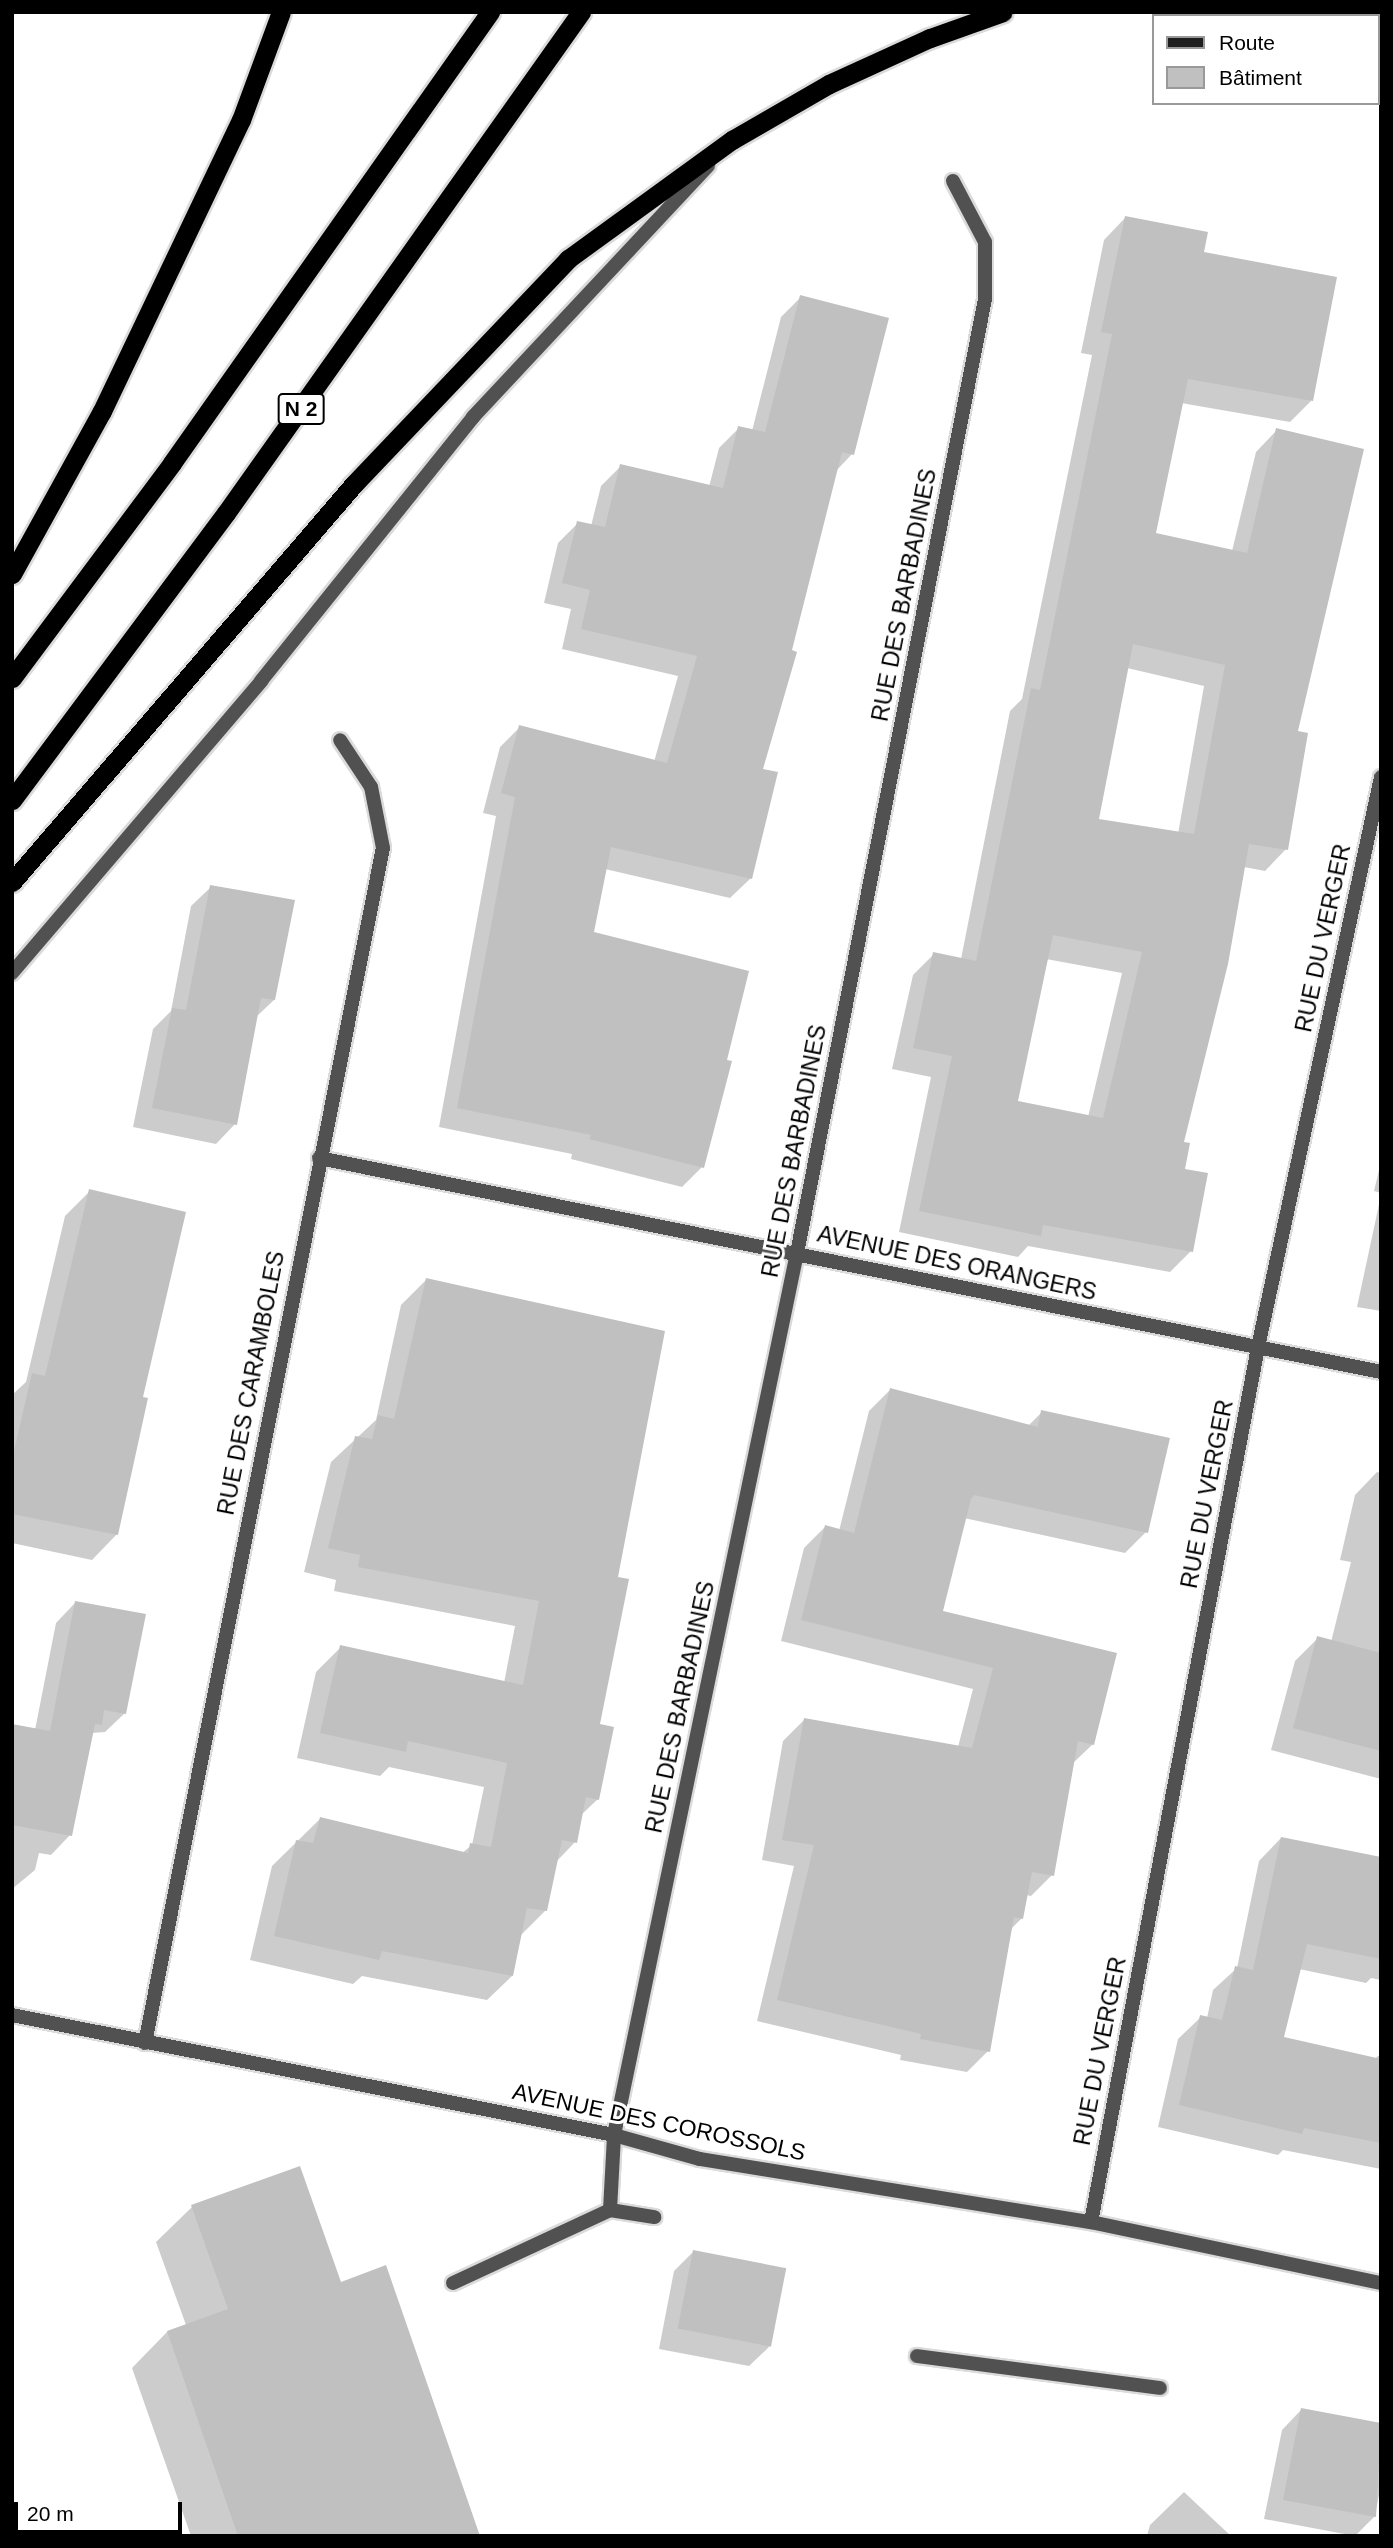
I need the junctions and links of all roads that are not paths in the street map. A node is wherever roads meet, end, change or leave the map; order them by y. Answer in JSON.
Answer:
{"nodes":[{"id":1,"x":281,"y":12,"type":"edge"},
{"id":2,"x":490,"y":12,"type":"edge"},
{"id":3,"x":581,"y":12,"type":"edge"},
{"id":4,"x":1003,"y":12,"type":"edge"},
{"id":5,"x":732,"y":139,"type":"junction"},
{"id":6,"x":953,"y":181,"type":"dead end"},
{"id":7,"x":12,"y":574,"type":"edge"},
{"id":8,"x":12,"y":678,"type":"edge"},
{"id":9,"x":340,"y":740,"type":"dead end"},
{"id":10,"x":1381,"y":777,"type":"edge"},
{"id":11,"x":12,"y":800,"type":"edge"},
{"id":12,"x":12,"y":882,"type":"edge"},
{"id":13,"x":12,"y":973,"type":"edge"},
{"id":14,"x":319,"y":1158,"type":"junction"},
{"id":15,"x":797,"y":1253,"type":"junction"},
{"id":16,"x":1258,"y":1347,"type":"junction"},
{"id":17,"x":1381,"y":1372,"type":"edge"},
{"id":18,"x":12,"y":2015,"type":"edge"},
{"id":19,"x":145,"y":2043,"type":"junction"},
{"id":20,"x":614,"y":2135,"type":"junction"},
{"id":21,"x":610,"y":2210,"type":"junction"},
{"id":22,"x":654,"y":2217,"type":"dead end"},
{"id":23,"x":1091,"y":2222,"type":"junction"},
{"id":24,"x":453,"y":2283,"type":"dead end"},
{"id":25,"x":1381,"y":2283,"type":"edge"},
{"id":26,"x":917,"y":2356,"type":"dead end"},
{"id":27,"x":1160,"y":2388,"type":"dead end"}],
"edges":[{"from":1,"to":7,"type":"highway"},
{"from":2,"to":8,"type":"highway"},
{"from":3,"to":11,"type":"highway","number":"N 2"},
{"from":4,"to":5,"type":"highway"},
{"from":5,"to":12,"type":"highway"},
{"from":5,"to":13,"type":"street"},
{"from":6,"to":15,"type":"street","name":"RUE DES BARBADINES"},
{"from":9,"to":14,"type":"street","name":"RUE DES CARAMBOLES"},
{"from":10,"to":16,"type":"street","name":"RUE DU VERGER"},
{"from":14,"to":15,"type":"street","name":"AVENUE DES ORANGERS"},
{"from":14,"to":19,"type":"street","name":"RUE DES CARAMBOLES"},
{"from":15,"to":16,"type":"street","name":"AVENUE DES ORANGERS"},
{"from":15,"to":20,"type":"street","name":"RUE DES BARBADINES"},
{"from":16,"to":17,"type":"street","name":"AVENUE DES ORANGERS"},
{"from":16,"to":23,"type":"street","name":"RUE DU VERGER"},
{"from":18,"to":19,"type":"street","name":"AVENUE DES COROSSOLS"},
{"from":19,"to":20,"type":"street","name":"AVENUE DES COROSSOLS"},
{"from":20,"to":21,"type":"street","name":"RUE DES BARBADINES"},
{"from":20,"to":23,"type":"street","name":"AVENUE DES COROSSOLS"},
{"from":21,"to":22,"type":"street"},
{"from":21,"to":24,"type":"street"},
{"from":23,"to":25,"type":"street","name":"AVENUE DES COROSSOLS"},
{"from":26,"to":27,"type":"street"}]}
